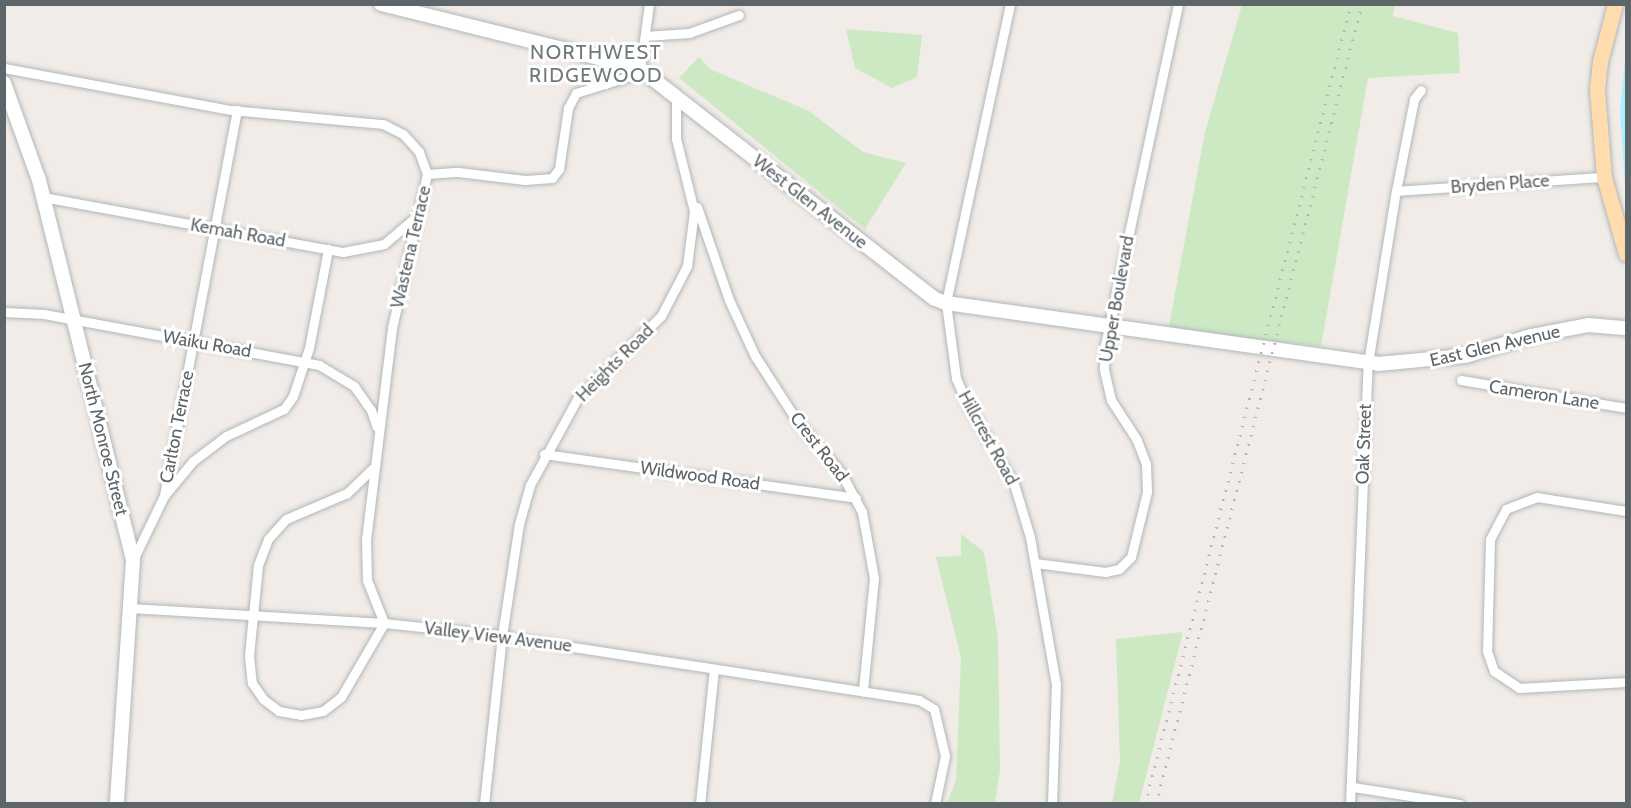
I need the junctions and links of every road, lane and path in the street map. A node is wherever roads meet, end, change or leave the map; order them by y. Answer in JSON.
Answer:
{"nodes":[{"id":1,"x":381,"y":4,"type":"edge"},
{"id":2,"x":649,"y":4,"type":"edge"},
{"id":3,"x":1010,"y":4,"type":"edge"},
{"id":4,"x":1178,"y":4,"type":"edge"},
{"id":5,"x":1615,"y":4,"type":"edge"},
{"id":6,"x":739,"y":15,"type":"dead end"},
{"id":7,"x":645,"y":36,"type":"junction"},
{"id":8,"x":4,"y":68,"type":"edge"},
{"id":9,"x":642,"y":71,"type":"junction"},
{"id":10,"x":4,"y":83,"type":"edge"},
{"id":11,"x":1421,"y":90,"type":"dead end"},
{"id":12,"x":676,"y":99,"type":"junction"},
{"id":13,"x":237,"y":110,"type":"junction"},
{"id":14,"x":427,"y":174,"type":"junction"},
{"id":15,"x":1604,"y":177,"type":"junction"},
{"id":16,"x":1396,"y":191,"type":"junction"},
{"id":17,"x":692,"y":192,"type":"junction"},
{"id":18,"x":43,"y":197,"type":"junction"},
{"id":19,"x":419,"y":212,"type":"junction"},
{"id":20,"x":214,"y":229,"type":"junction"},
{"id":21,"x":328,"y":249,"type":"junction"},
{"id":22,"x":1626,"y":254,"type":"edge"},
{"id":23,"x":946,"y":303,"type":"junction"},
{"id":24,"x":4,"y":312,"type":"edge"},
{"id":25,"x":74,"y":320,"type":"junction"},
{"id":26,"x":1109,"y":327,"type":"junction"},
{"id":27,"x":1626,"y":328,"type":"edge"},
{"id":28,"x":193,"y":341,"type":"junction"},
{"id":29,"x":1257,"y":348,"type":"joint"},
{"id":30,"x":305,"y":362,"type":"junction"},
{"id":31,"x":1368,"y":363,"type":"junction"},
{"id":32,"x":1461,"y":380,"type":"dead end"},
{"id":33,"x":1626,"y":408,"type":"edge"},
{"id":34,"x":378,"y":429,"type":"junction"},
{"id":35,"x":544,"y":454,"type":"junction"},
{"id":36,"x":372,"y":469,"type":"junction"},
{"id":37,"x":164,"y":496,"type":"junction"},
{"id":38,"x":856,"y":498,"type":"junction"},
{"id":39,"x":1626,"y":511,"type":"edge"},
{"id":40,"x":134,"y":560,"type":"junction"},
{"id":41,"x":1035,"y":562,"type":"junction"},
{"id":42,"x":130,"y":608,"type":"junction"},
{"id":43,"x":253,"y":615,"type":"junction"},
{"id":44,"x":384,"y":623,"type":"junction"},
{"id":45,"x":502,"y":636,"type":"junction"},
{"id":46,"x":714,"y":669,"type":"junction"},
{"id":47,"x":1626,"y":682,"type":"edge"},
{"id":48,"x":862,"y":691,"type":"junction"},
{"id":49,"x":1353,"y":787,"type":"junction"},
{"id":50,"x":117,"y":804,"type":"edge"},
{"id":51,"x":484,"y":804,"type":"edge"},
{"id":52,"x":700,"y":804,"type":"edge"},
{"id":53,"x":935,"y":804,"type":"edge"},
{"id":54,"x":1052,"y":804,"type":"edge"},
{"id":55,"x":1350,"y":804,"type":"edge"},
{"id":56,"x":1460,"y":804,"type":"edge"}],
"edges":[{"from":1,"to":9,"type":"street","name":"West Glen Avenue"},
{"from":2,"to":7,"type":"street"},
{"from":3,"to":23,"type":"street","name":"Hillcrest Road"},
{"from":4,"to":26,"type":"street","name":"Upper Boulevard"},
{"from":5,"to":15,"type":"main road"},
{"from":6,"to":7,"type":"street"},
{"from":7,"to":9,"type":"street"},
{"from":8,"to":13,"type":"street","name":"Wastena Terrace"},
{"from":9,"to":12,"type":"street","name":"West Glen Avenue"},
{"from":9,"to":14,"type":"street"},
{"from":10,"to":18,"type":"street","name":"North Monroe Street"},
{"from":11,"to":16,"type":"street","name":"Oak Street"},
{"from":12,"to":17,"type":"street","name":"Heights Road"},
{"from":12,"to":23,"type":"street","name":"West Glen Avenue"},
{"from":13,"to":14,"type":"street","name":"Wastena Terrace"},
{"from":13,"to":20,"type":"street","name":"Carlton Terrace"},
{"from":14,"to":19,"type":"street","name":"Wastena Terrace"},
{"from":15,"to":16,"type":"street","name":"Bryden Place"},
{"from":15,"to":22,"type":"main road"},
{"from":16,"to":31,"type":"street","name":"Oak Street"},
{"from":17,"to":35,"type":"street","name":"Heights Road"},
{"from":17,"to":38,"type":"street","name":"Crest Road"},
{"from":18,"to":20,"type":"street","name":"Kemah Road"},
{"from":18,"to":25,"type":"street","name":"North Monroe Street"},
{"from":19,"to":21,"type":"street","name":"Kemah Road"},
{"from":19,"to":34,"type":"street","name":"Wastena Terrace"},
{"from":20,"to":21,"type":"street","name":"Kemah Road"},
{"from":20,"to":28,"type":"street","name":"Carlton Terrace"},
{"from":21,"to":30,"type":"street"},
{"from":23,"to":26,"type":"street","name":"West Glen Avenue"},
{"from":23,"to":41,"type":"street","name":"Hillcrest Road"},
{"from":24,"to":25,"type":"street","name":"Waiku Road"},
{"from":25,"to":28,"type":"street","name":"Waiku Road"},
{"from":25,"to":40,"type":"street","name":"North Monroe Street"},
{"from":26,"to":29,"type":"street","name":"West Glen Avenue"},
{"from":26,"to":41,"type":"street","name":"Upper Boulevard"},
{"from":27,"to":31,"type":"street","name":"East Glen Avenue"},
{"from":28,"to":30,"type":"street","name":"Waiku Road"},
{"from":28,"to":37,"type":"street","name":"Carlton Terrace"},
{"from":29,"to":31,"type":"street","name":"East Glen Avenue"},
{"from":30,"to":34,"type":"street","name":"Waiku Road"},
{"from":30,"to":37,"type":"street"},
{"from":31,"to":49,"type":"street","name":"Oak Street"},
{"from":32,"to":33,"type":"street","name":"Cameron Lane"},
{"from":34,"to":36,"type":"street","name":"Wastena Terrace"},
{"from":35,"to":38,"type":"street","name":"Wildwood Road"},
{"from":35,"to":45,"type":"street","name":"Heights Road"},
{"from":36,"to":43,"type":"street"},
{"from":36,"to":44,"type":"street","name":"Wastena Terrace"},
{"from":37,"to":40,"type":"street"},
{"from":38,"to":48,"type":"street","name":"Crest Road"},
{"from":39,"to":47,"type":"street"},
{"from":40,"to":42,"type":"street","name":"North Monroe Street"},
{"from":41,"to":54,"type":"street","name":"Hillcrest Road"},
{"from":42,"to":43,"type":"street","name":"Valley View Avenue"},
{"from":42,"to":50,"type":"street","name":"North Monroe Street"},
{"from":43,"to":44,"type":"street","name":"Valley View Avenue"},
{"from":43,"to":44,"type":"street"},
{"from":44,"to":45,"type":"street","name":"Valley View Avenue"},
{"from":45,"to":46,"type":"street","name":"Valley View Avenue"},
{"from":45,"to":51,"type":"street","name":"Heights Road"},
{"from":46,"to":48,"type":"street","name":"Valley View Avenue"},
{"from":46,"to":52,"type":"street"},
{"from":48,"to":53,"type":"street"},
{"from":49,"to":55,"type":"street","name":"Oak Street"},
{"from":49,"to":56,"type":"street"}]}
